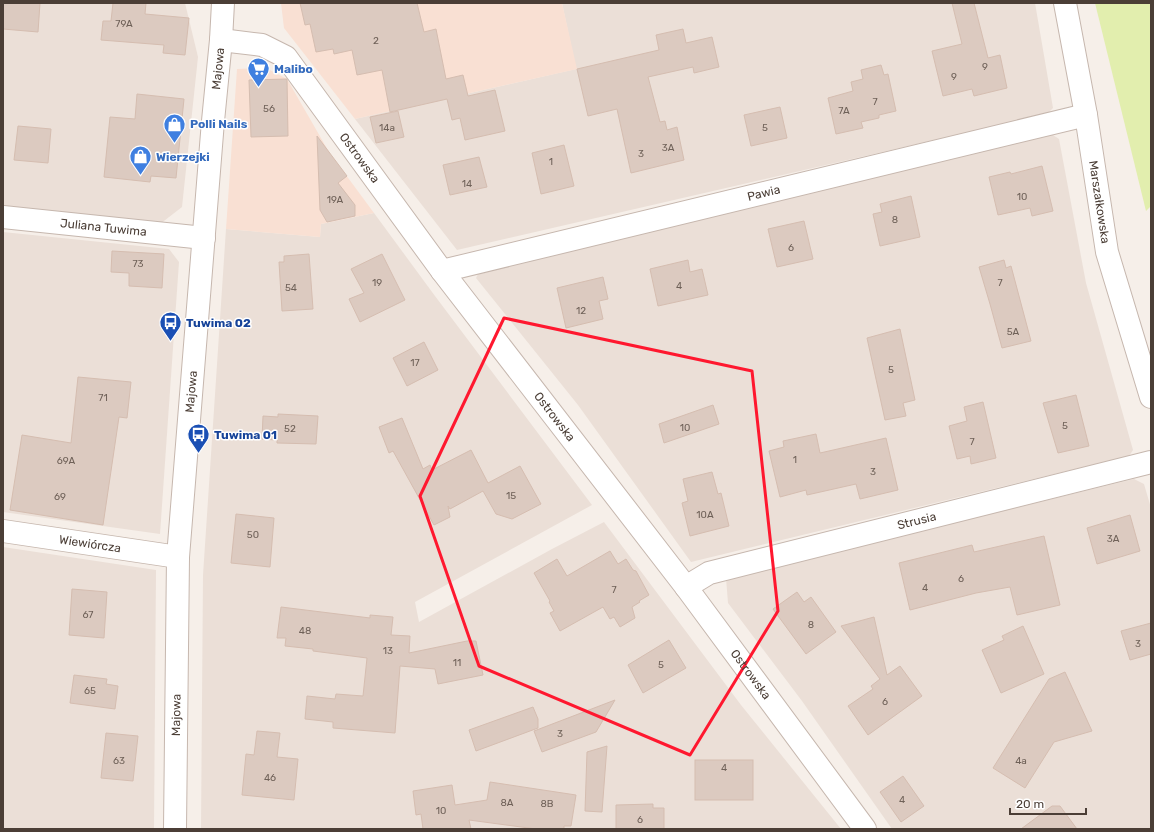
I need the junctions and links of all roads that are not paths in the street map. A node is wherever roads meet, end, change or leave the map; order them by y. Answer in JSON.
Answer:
{"nodes":[{"id":1,"x":223,"y":3,"type":"edge"},
{"id":2,"x":1065,"y":3,"type":"edge"},
{"id":3,"x":221,"y":40,"type":"junction"},
{"id":4,"x":1086,"y":115,"type":"junction"},
{"id":5,"x":3,"y":217,"type":"edge"},
{"id":6,"x":204,"y":238,"type":"junction"},
{"id":7,"x":442,"y":271,"type":"junction"},
{"id":8,"x":1151,"y":397,"type":"edge"},
{"id":9,"x":1151,"y":462,"type":"edge"},
{"id":10,"x":3,"y":531,"type":"edge"},
{"id":11,"x":178,"y":557,"type":"junction"},
{"id":12,"x":686,"y":587,"type":"junction"},
{"id":13,"x":175,"y":829,"type":"edge"},
{"id":14,"x":865,"y":829,"type":"edge"}],
"edges":[{"from":1,"to":3,"type":"street","name":"Majowa"},
{"from":2,"to":4,"type":"street","name":"Marszałkowska"},
{"from":3,"to":6,"type":"street","name":"Majowa"},
{"from":3,"to":7,"type":"street","name":"Ostrowska"},
{"from":4,"to":7,"type":"street","name":"Pawia"},
{"from":4,"to":8,"type":"street","name":"Marszałkowska"},
{"from":5,"to":6,"type":"street","name":"Juliana Tuwima"},
{"from":6,"to":11,"type":"street","name":"Majowa"},
{"from":7,"to":12,"type":"street","name":"Ostrowska"},
{"from":9,"to":12,"type":"street","name":"Strusia"},
{"from":10,"to":11,"type":"street","name":"Wiewiórcza"},
{"from":11,"to":13,"type":"street","name":"Majowa"},
{"from":12,"to":14,"type":"street","name":"Ostrowska"}]}
